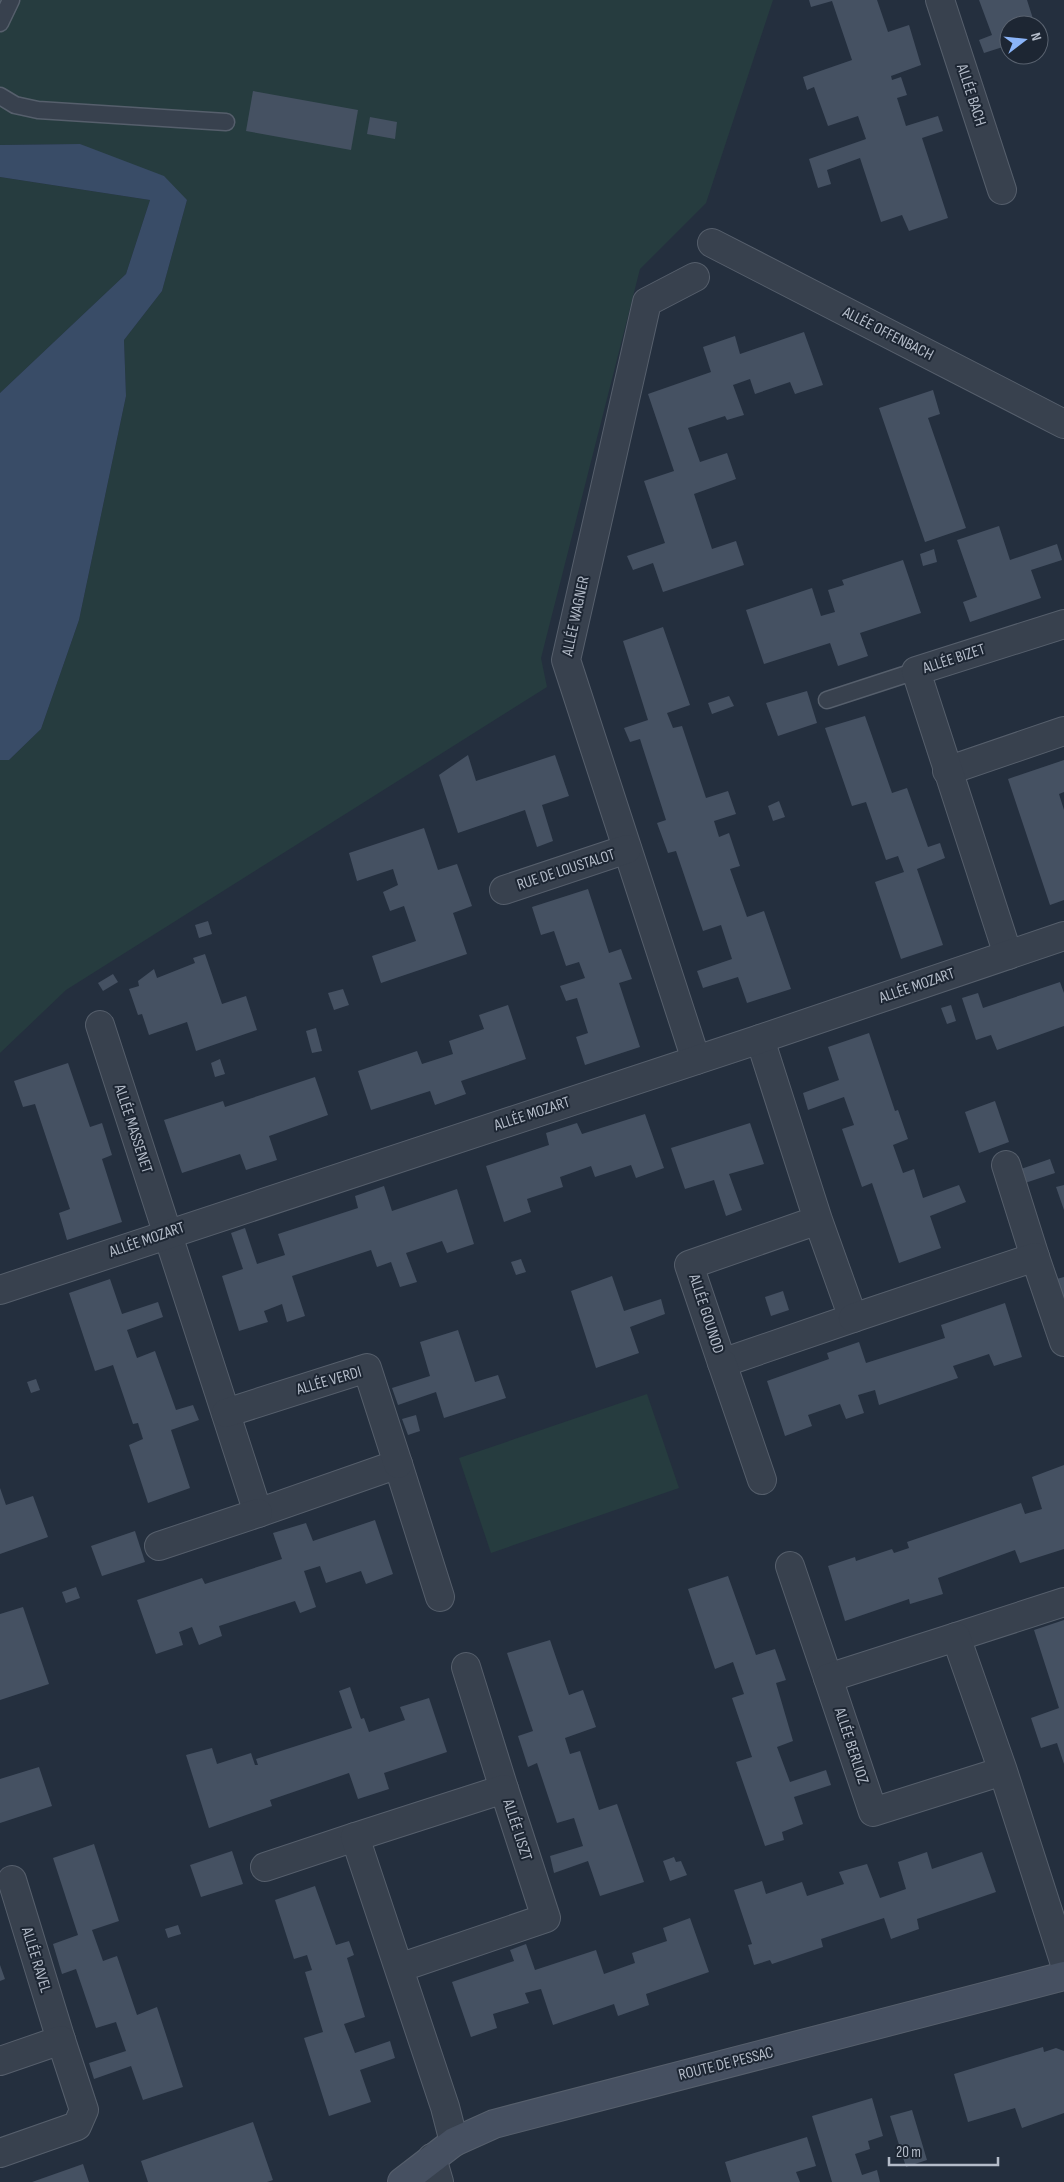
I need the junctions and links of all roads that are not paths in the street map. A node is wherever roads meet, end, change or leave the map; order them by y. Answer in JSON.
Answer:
{"nodes":[{"id":1,"x":11,"y":0,"type":"edge"},
{"id":2,"x":940,"y":0,"type":"edge"},
{"id":3,"x":0,"y":23,"type":"edge"},
{"id":4,"x":0,"y":96,"type":"edge"},
{"id":5,"x":226,"y":122,"type":"dead end"},
{"id":6,"x":1002,"y":190,"type":"dead end"},
{"id":7,"x":712,"y":242,"type":"dead end"},
{"id":8,"x":695,"y":277,"type":"dead end"},
{"id":9,"x":1064,"y":424,"type":"edge"},
{"id":10,"x":1064,"y":624,"type":"edge"},
{"id":11,"x":916,"y":671,"type":"junction"},
{"id":12,"x":827,"y":700,"type":"dead end"},
{"id":13,"x":1064,"y":731,"type":"edge"},
{"id":14,"x":947,"y":771,"type":"junction"},
{"id":15,"x":628,"y":850,"type":"junction"},
{"id":16,"x":504,"y":890,"type":"dead end"},
{"id":17,"x":1064,"y":936,"type":"edge"},
{"id":18,"x":1008,"y":955,"type":"junction"},
{"id":19,"x":100,"y":1025,"type":"dead end"},
{"id":20,"x":760,"y":1039,"type":"junction"},
{"id":21,"x":696,"y":1060,"type":"junction"},
{"id":22,"x":1006,"y":1165,"type":"dead end"},
{"id":23,"x":818,"y":1220,"type":"junction"},
{"id":24,"x":166,"y":1233,"type":"junction"},
{"id":25,"x":1036,"y":1257,"type":"junction"},
{"id":26,"x":0,"y":1290,"type":"edge"},
{"id":27,"x":853,"y":1318,"type":"junction"},
{"id":28,"x":1064,"y":1342,"type":"edge"},
{"id":29,"x":722,"y":1362,"type":"junction"},
{"id":30,"x":226,"y":1413,"type":"junction"},
{"id":31,"x":398,"y":1464,"type":"junction"},
{"id":32,"x":762,"y":1480,"type":"dead end"},
{"id":33,"x":258,"y":1513,"type":"junction"},
{"id":34,"x":159,"y":1546,"type":"dead end"},
{"id":35,"x":790,"y":1566,"type":"dead end"},
{"id":36,"x":440,"y":1597,"type":"dead end"},
{"id":37,"x":1064,"y":1602,"type":"edge"},
{"id":38,"x":956,"y":1637,"type":"junction"},
{"id":39,"x":466,"y":1666,"type":"dead end"},
{"id":40,"x":828,"y":1678,"type":"junction"},
{"id":41,"x":1003,"y":1771,"type":"junction"},
{"id":42,"x":504,"y":1788,"type":"junction"},
{"id":43,"x":355,"y":1837,"type":"junction"},
{"id":44,"x":265,"y":1867,"type":"dead end"},
{"id":45,"x":12,"y":1880,"type":"dead end"},
{"id":46,"x":1064,"y":1961,"type":"edge"},
{"id":47,"x":399,"y":1968,"type":"junction"},
{"id":48,"x":1064,"y":1976,"type":"edge"},
{"id":49,"x":60,"y":2040,"type":"junction"},
{"id":50,"x":0,"y":2061,"type":"edge"},
{"id":51,"x":454,"y":2142,"type":"junction"},
{"id":52,"x":0,"y":2153,"type":"edge"},
{"id":53,"x":435,"y":2170,"type":"edge"},
{"id":54,"x":402,"y":2182,"type":"edge"}],
"edges":[{"from":1,"to":3,"type":"lane"},
{"from":2,"to":6,"type":"street","name":"ALLÉE BACH"},
{"from":4,"to":5,"type":"lane"},
{"from":7,"to":9,"type":"street","name":"ALLÉE OFFENBACH"},
{"from":8,"to":15,"type":"street","name":"ALLÉE WAGNER"},
{"from":10,"to":11,"type":"street","name":"ALLÉE BIZET"},
{"from":11,"to":12,"type":"lane"},
{"from":11,"to":14,"type":"street","name":"ALLÉE BIZET"},
{"from":13,"to":14,"type":"street"},
{"from":14,"to":18,"type":"street","name":"ALLÉE BIZET"},
{"from":15,"to":16,"type":"street","name":"RUE DE LOUSTALOT"},
{"from":15,"to":21,"type":"street","name":"ALLÉE WAGNER"},
{"from":17,"to":18,"type":"street","name":"ALLÉE MOZART"},
{"from":18,"to":20,"type":"street","name":"ALLÉE MOZART"},
{"from":19,"to":24,"type":"street","name":"ALLÉE MASSENET"},
{"from":20,"to":21,"type":"street","name":"ALLÉE MOZART"},
{"from":20,"to":23,"type":"street"},
{"from":21,"to":24,"type":"street","name":"ALLÉE MOZART"},
{"from":22,"to":25,"type":"street"},
{"from":23,"to":27,"type":"street"},
{"from":23,"to":29,"type":"street","name":"ALLÉE GOUNOD"},
{"from":24,"to":26,"type":"street","name":"ALLÉE MOZART"},
{"from":24,"to":30,"type":"street"},
{"from":25,"to":27,"type":"street","name":"ALLÉE GOUNOD"},
{"from":25,"to":28,"type":"street"},
{"from":27,"to":29,"type":"street","name":"ALLÉE GOUNOD"},
{"from":29,"to":32,"type":"street"},
{"from":30,"to":31,"type":"street","name":"ALLÉE VERDI"},
{"from":30,"to":33,"type":"street"},
{"from":31,"to":33,"type":"street"},
{"from":31,"to":36,"type":"street","name":"ALLÉE VERDI"},
{"from":33,"to":34,"type":"street"},
{"from":35,"to":40,"type":"street"},
{"from":37,"to":38,"type":"street"},
{"from":38,"to":40,"type":"street"},
{"from":38,"to":41,"type":"street"},
{"from":39,"to":42,"type":"street"},
{"from":40,"to":41,"type":"street","name":"ALLÉE BERLIOZ"},
{"from":41,"to":46,"type":"street"},
{"from":42,"to":43,"type":"street","name":"ALLÉE LISZT"},
{"from":42,"to":47,"type":"street","name":"ALLÉE LISZT"},
{"from":43,"to":44,"type":"street","name":"ALLÉE LISZT"},
{"from":43,"to":47,"type":"street"},
{"from":45,"to":49,"type":"street","name":"ALLÉE RAVEL"},
{"from":47,"to":51,"type":"street"},
{"from":48,"to":51,"type":"street","name":"ROUTE DE PESSAC"},
{"from":49,"to":50,"type":"street"},
{"from":49,"to":52,"type":"street","name":"ALLÉE RAVEL"},
{"from":51,"to":53,"type":"street","name":"ROUTE DE PESSAC"},
{"from":53,"to":54,"type":"street","name":"ROUTE DE PESSAC"}]}
